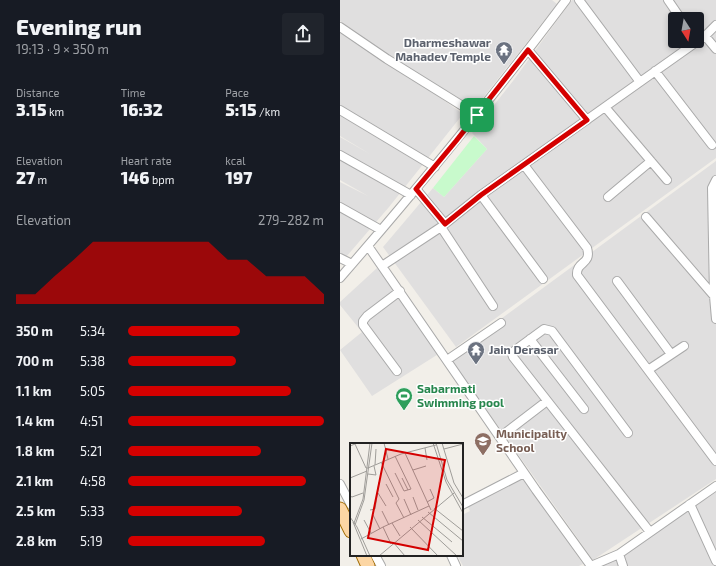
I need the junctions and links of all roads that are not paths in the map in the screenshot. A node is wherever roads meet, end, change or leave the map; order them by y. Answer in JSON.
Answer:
{"nodes":[{"id":1,"x":579,"y":0,"type":"edge"},
{"id":2,"x":668,"y":0,"type":"edge"},
{"id":3,"x":562,"y":1,"type":"edge"},
{"id":4,"x":676,"y":12,"type":"edge"},
{"id":5,"x":716,"y":26,"type":"edge"},
{"id":6,"x":340,"y":27,"type":"edge"},
{"id":7,"x":705,"y":36,"type":"joint"},
{"id":8,"x":687,"y":48,"type":"edge"},
{"id":9,"x":716,"y":49,"type":"edge"},
{"id":10,"x":528,"y":50,"type":"junction"},
{"id":11,"x":655,"y":72,"type":"junction"},
{"id":12,"x":640,"y":82,"type":"junction"},
{"id":13,"x":605,"y":107,"type":"junction"},
{"id":14,"x":340,"y":110,"type":"edge"},
{"id":15,"x":477,"y":115,"type":"junction"},
{"id":16,"x":587,"y":120,"type":"junction"},
{"id":17,"x":712,"y":145,"type":"dead end"},
{"id":18,"x":340,"y":155,"type":"edge"},
{"id":19,"x":651,"y":161,"type":"junction"},
{"id":20,"x":524,"y":165,"type":"junction"},
{"id":21,"x":435,"y":166,"type":"junction"},
{"id":22,"x":668,"y":180,"type":"dead end"},
{"id":23,"x":716,"y":180,"type":"edge"},
{"id":24,"x":413,"y":192,"type":"junction"},
{"id":25,"x":481,"y":195,"type":"junction"},
{"id":26,"x":608,"y":197,"type":"dead end"},
{"id":27,"x":340,"y":207,"type":"edge"},
{"id":28,"x":646,"y":217,"type":"dead end"},
{"id":29,"x":443,"y":225,"type":"junction"},
{"id":30,"x":381,"y":230,"type":"junction"},
{"id":31,"x":715,"y":245,"type":"edge"},
{"id":32,"x":368,"y":246,"type":"junction"},
{"id":33,"x":340,"y":258,"type":"edge"},
{"id":34,"x":352,"y":264,"type":"junction"},
{"id":35,"x":382,"y":266,"type":"junction"},
{"id":36,"x":340,"y":278,"type":"edge"},
{"id":37,"x":543,"y":279,"type":"dead end"},
{"id":38,"x":617,"y":281,"type":"dead end"},
{"id":39,"x":400,"y":291,"type":"junction"},
{"id":40,"x":714,"y":296,"type":"junction"},
{"id":41,"x":493,"y":306,"type":"dead end"},
{"id":42,"x":716,"y":319,"type":"edge"},
{"id":43,"x":501,"y":323,"type":"dead end"},
{"id":44,"x":530,"y":339,"type":"junction"},
{"id":45,"x":684,"y":346,"type":"dead end"},
{"id":46,"x":671,"y":354,"type":"junction"},
{"id":47,"x":447,"y":360,"type":"junction"},
{"id":48,"x":648,"y":370,"type":"junction"},
{"id":49,"x":397,"y":371,"type":"dead end"},
{"id":50,"x":547,"y":401,"type":"junction"},
{"id":51,"x":584,"y":409,"type":"dead end"},
{"id":52,"x":628,"y":433,"type":"dead end"},
{"id":53,"x":500,"y":437,"type":"junction"},
{"id":54,"x":716,"y":461,"type":"edge"},
{"id":55,"x":524,"y":472,"type":"junction"},
{"id":56,"x":340,"y":484,"type":"edge"},
{"id":57,"x":716,"y":486,"type":"edge"},
{"id":58,"x":350,"y":503,"type":"edge"},
{"id":59,"x":463,"y":504,"type":"edge"},
{"id":60,"x":690,"y":504,"type":"junction"},
{"id":61,"x":340,"y":509,"type":"edge"},
{"id":62,"x":350,"y":529,"type":"edge"},
{"id":63,"x":650,"y":532,"type":"junction"},
{"id":64,"x":619,"y":554,"type":"junction"},
{"id":65,"x":363,"y":556,"type":"edge"},
{"id":66,"x":376,"y":556,"type":"edge"},
{"id":67,"x":451,"y":556,"type":"edge"},
{"id":68,"x":716,"y":561,"type":"edge"},
{"id":69,"x":368,"y":566,"type":"edge"},
{"id":70,"x":382,"y":566,"type":"edge"},
{"id":71,"x":456,"y":566,"type":"edge"},
{"id":72,"x":591,"y":566,"type":"edge"},
{"id":73,"x":623,"y":566,"type":"edge"}],
"edges":[{"from":1,"to":12,"type":"street"},
{"from":2,"to":4,"type":"street"},
{"from":3,"to":10,"type":"street"},
{"from":5,"to":7,"type":"street"},
{"from":6,"to":15,"type":"street"},
{"from":7,"to":9,"type":"street"},
{"from":8,"to":11,"type":"street"},
{"from":10,"to":15,"type":"street"},
{"from":10,"to":16,"type":"street"},
{"from":11,"to":12,"type":"street"},
{"from":11,"to":17,"type":"street"},
{"from":12,"to":13,"type":"street"},
{"from":13,"to":16,"type":"street"},
{"from":13,"to":19,"type":"street"},
{"from":14,"to":21,"type":"street"},
{"from":15,"to":21,"type":"street"},
{"from":16,"to":20,"type":"street"},
{"from":18,"to":24,"type":"street"},
{"from":19,"to":22,"type":"street"},
{"from":19,"to":26,"type":"street"},
{"from":20,"to":25,"type":"street"},
{"from":20,"to":48,"type":"street"},
{"from":21,"to":24,"type":"street"},
{"from":23,"to":31,"type":"street"},
{"from":24,"to":29,"type":"street"},
{"from":24,"to":30,"type":"street"},
{"from":25,"to":29,"type":"street"},
{"from":25,"to":37,"type":"street"},
{"from":27,"to":30,"type":"street"},
{"from":28,"to":40,"type":"street"},
{"from":29,"to":35,"type":"street"},
{"from":29,"to":41,"type":"street"},
{"from":30,"to":32,"type":"street"},
{"from":31,"to":40,"type":"street"},
{"from":32,"to":34,"type":"street"},
{"from":32,"to":35,"type":"street"},
{"from":33,"to":34,"type":"street"},
{"from":34,"to":36,"type":"street"},
{"from":35,"to":39,"type":"street"},
{"from":38,"to":46,"type":"street"},
{"from":39,"to":47,"type":"street"},
{"from":39,"to":49,"type":"street"},
{"from":40,"to":42,"type":"street"},
{"from":43,"to":47,"type":"street"},
{"from":44,"to":50,"type":"street"},
{"from":44,"to":51,"type":"street"},
{"from":44,"to":52,"type":"street"},
{"from":45,"to":46,"type":"street"},
{"from":46,"to":48,"type":"street"},
{"from":47,"to":53,"type":"street"},
{"from":48,"to":54,"type":"street"},
{"from":50,"to":53,"type":"street"},
{"from":50,"to":63,"type":"street"},
{"from":53,"to":55,"type":"street"},
{"from":55,"to":59,"type":"street"},
{"from":55,"to":72,"type":"street"},
{"from":56,"to":58,"type":"street"},
{"from":57,"to":60,"type":"street"},
{"from":60,"to":63,"type":"street"},
{"from":60,"to":68,"type":"street"},
{"from":61,"to":62,"type":"main road"},
{"from":63,"to":64,"type":"street"},
{"from":64,"to":72,"type":"street"},
{"from":64,"to":73,"type":"street"},
{"from":65,"to":69,"type":"main road"},
{"from":66,"to":70,"type":"street"},
{"from":67,"to":71,"type":"street"}]}
